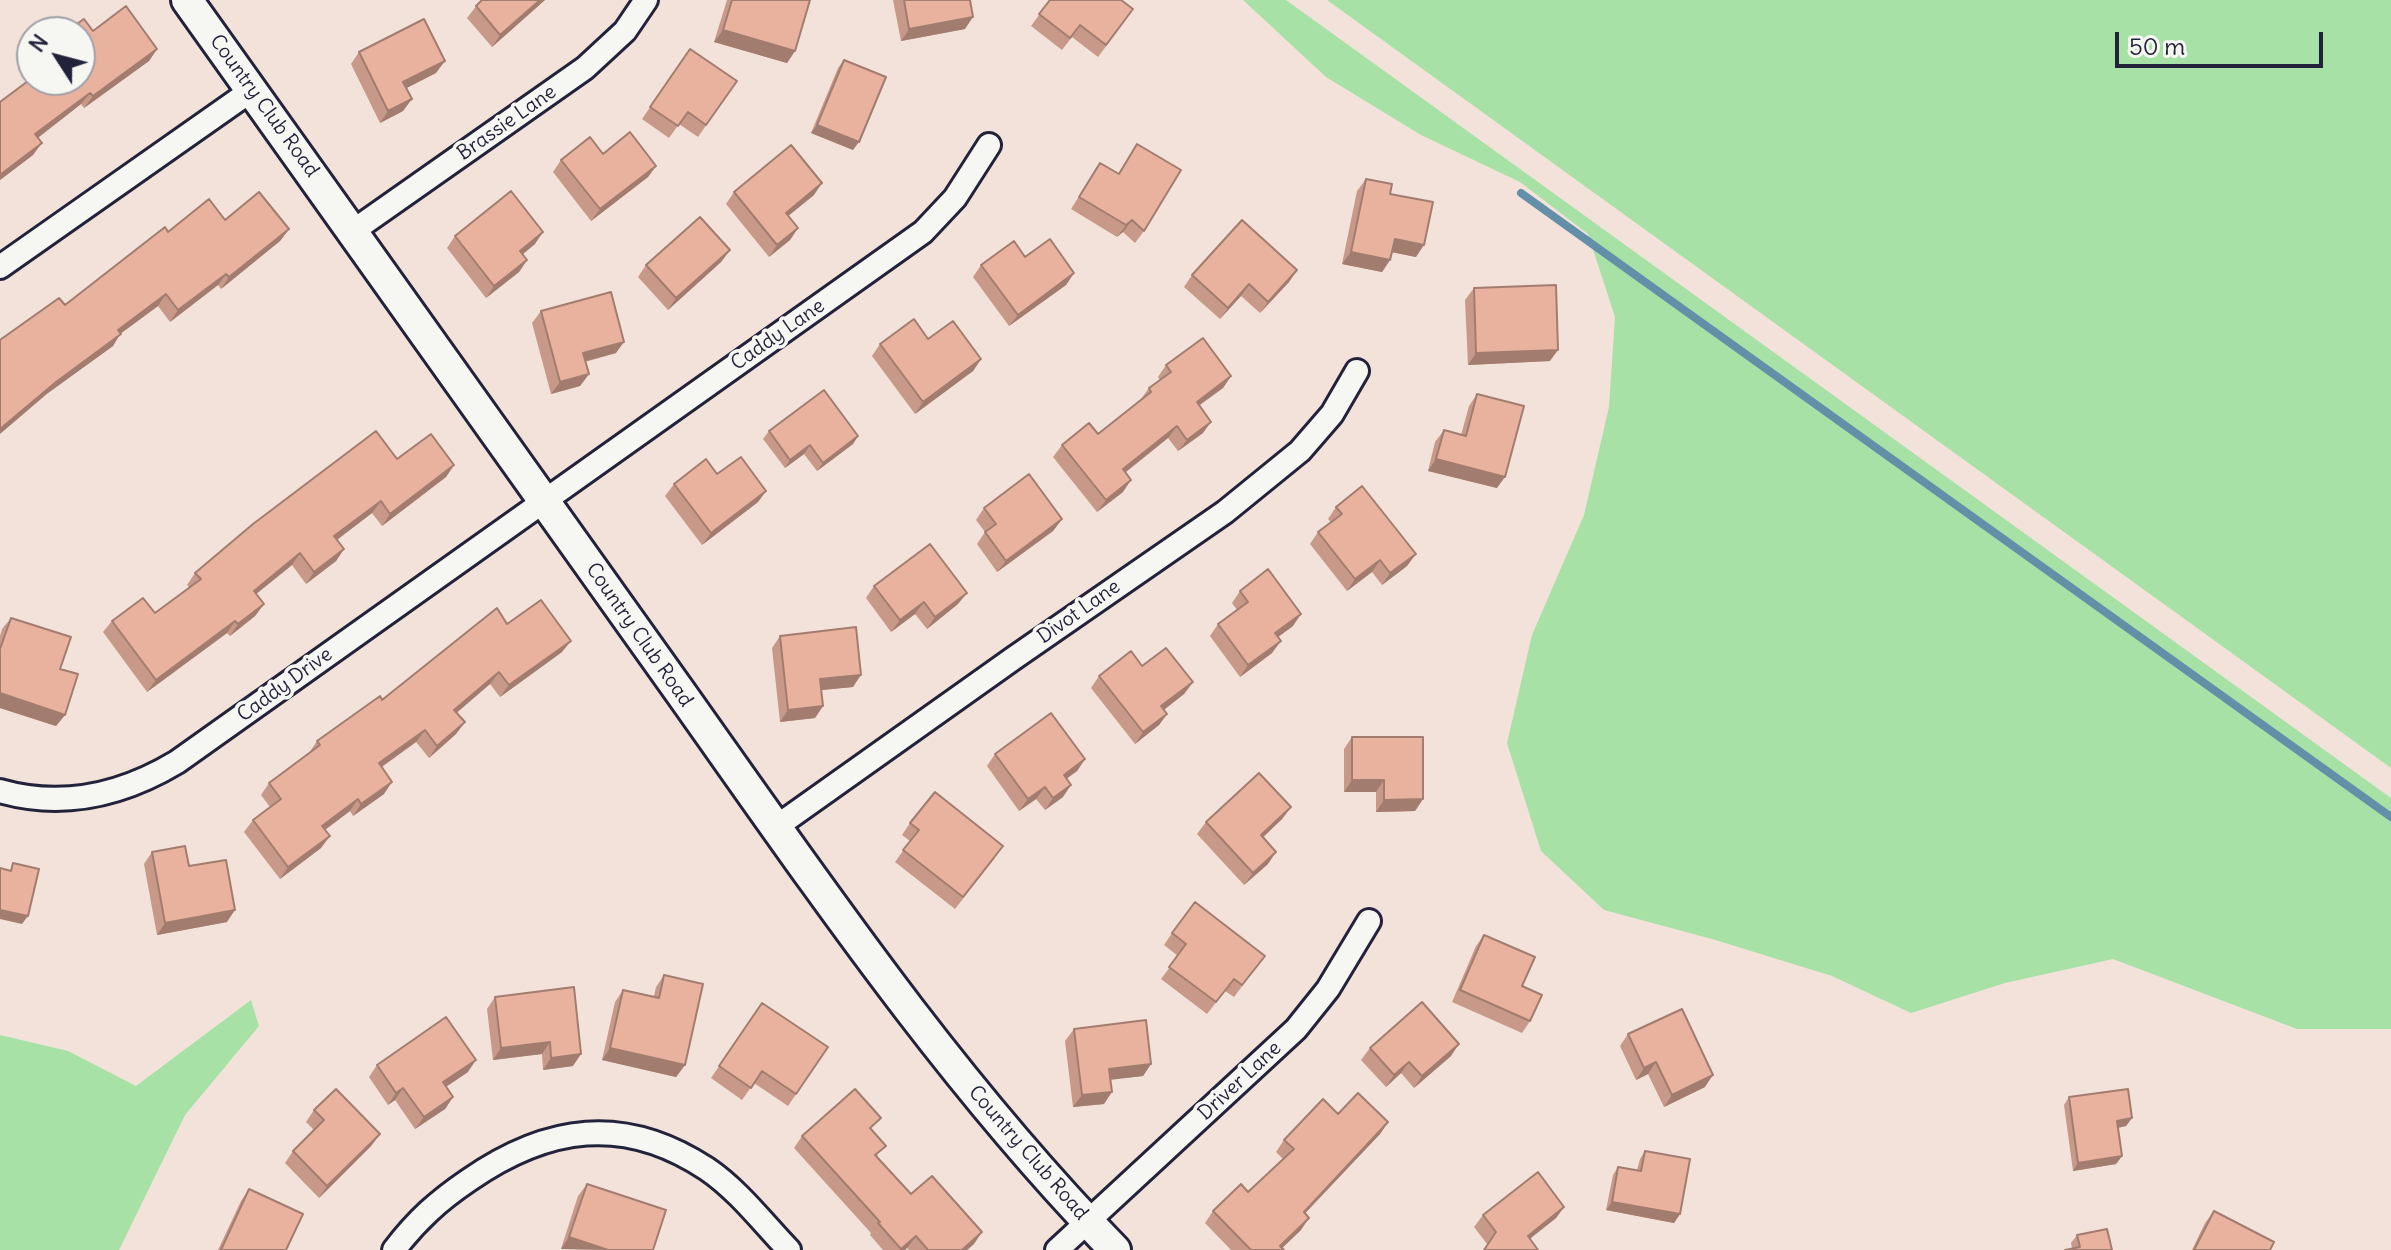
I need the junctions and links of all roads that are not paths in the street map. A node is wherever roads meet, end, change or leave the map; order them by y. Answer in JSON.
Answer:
{"nodes":[{"id":1,"x":187,"y":0,"type":"edge"},
{"id":2,"x":646,"y":0,"type":"edge"},
{"id":3,"x":252,"y":90,"type":"junction"},
{"id":4,"x":989,"y":145,"type":"dead end"},
{"id":5,"x":353,"y":231,"type":"junction"},
{"id":6,"x":0,"y":267,"type":"edge"},
{"id":7,"x":1357,"y":371,"type":"dead end"},
{"id":8,"x":544,"y":501,"type":"junction"},
{"id":9,"x":0,"y":791,"type":"edge"},
{"id":10,"x":776,"y":827,"type":"junction"},
{"id":11,"x":1369,"y":921,"type":"dead end"},
{"id":12,"x":1088,"y":1222,"type":"junction"},
{"id":13,"x":394,"y":1250,"type":"edge"},
{"id":14,"x":789,"y":1250,"type":"edge"},
{"id":15,"x":1057,"y":1250,"type":"edge"},
{"id":16,"x":1115,"y":1250,"type":"edge"}],
"edges":[{"from":1,"to":3,"type":"street","name":"Country Club Road"},
{"from":2,"to":5,"type":"street","name":"Brassie Lane"},
{"from":3,"to":5,"type":"street","name":"Country Club Road"},
{"from":3,"to":6,"type":"street"},
{"from":4,"to":8,"type":"street","name":"Caddy Lane"},
{"from":5,"to":8,"type":"street","name":"Country Club Road"},
{"from":7,"to":10,"type":"street","name":"Divot Lane"},
{"from":8,"to":9,"type":"street","name":"Caddy Drive"},
{"from":8,"to":10,"type":"street","name":"Country Club Road"},
{"from":10,"to":12,"type":"street","name":"Country Club Road"},
{"from":11,"to":12,"type":"street","name":"Driver Lane"},
{"from":12,"to":15,"type":"street","name":"Driver Lane"},
{"from":12,"to":16,"type":"street","name":"Country Club Road"},
{"from":13,"to":14,"type":"street"}]}
